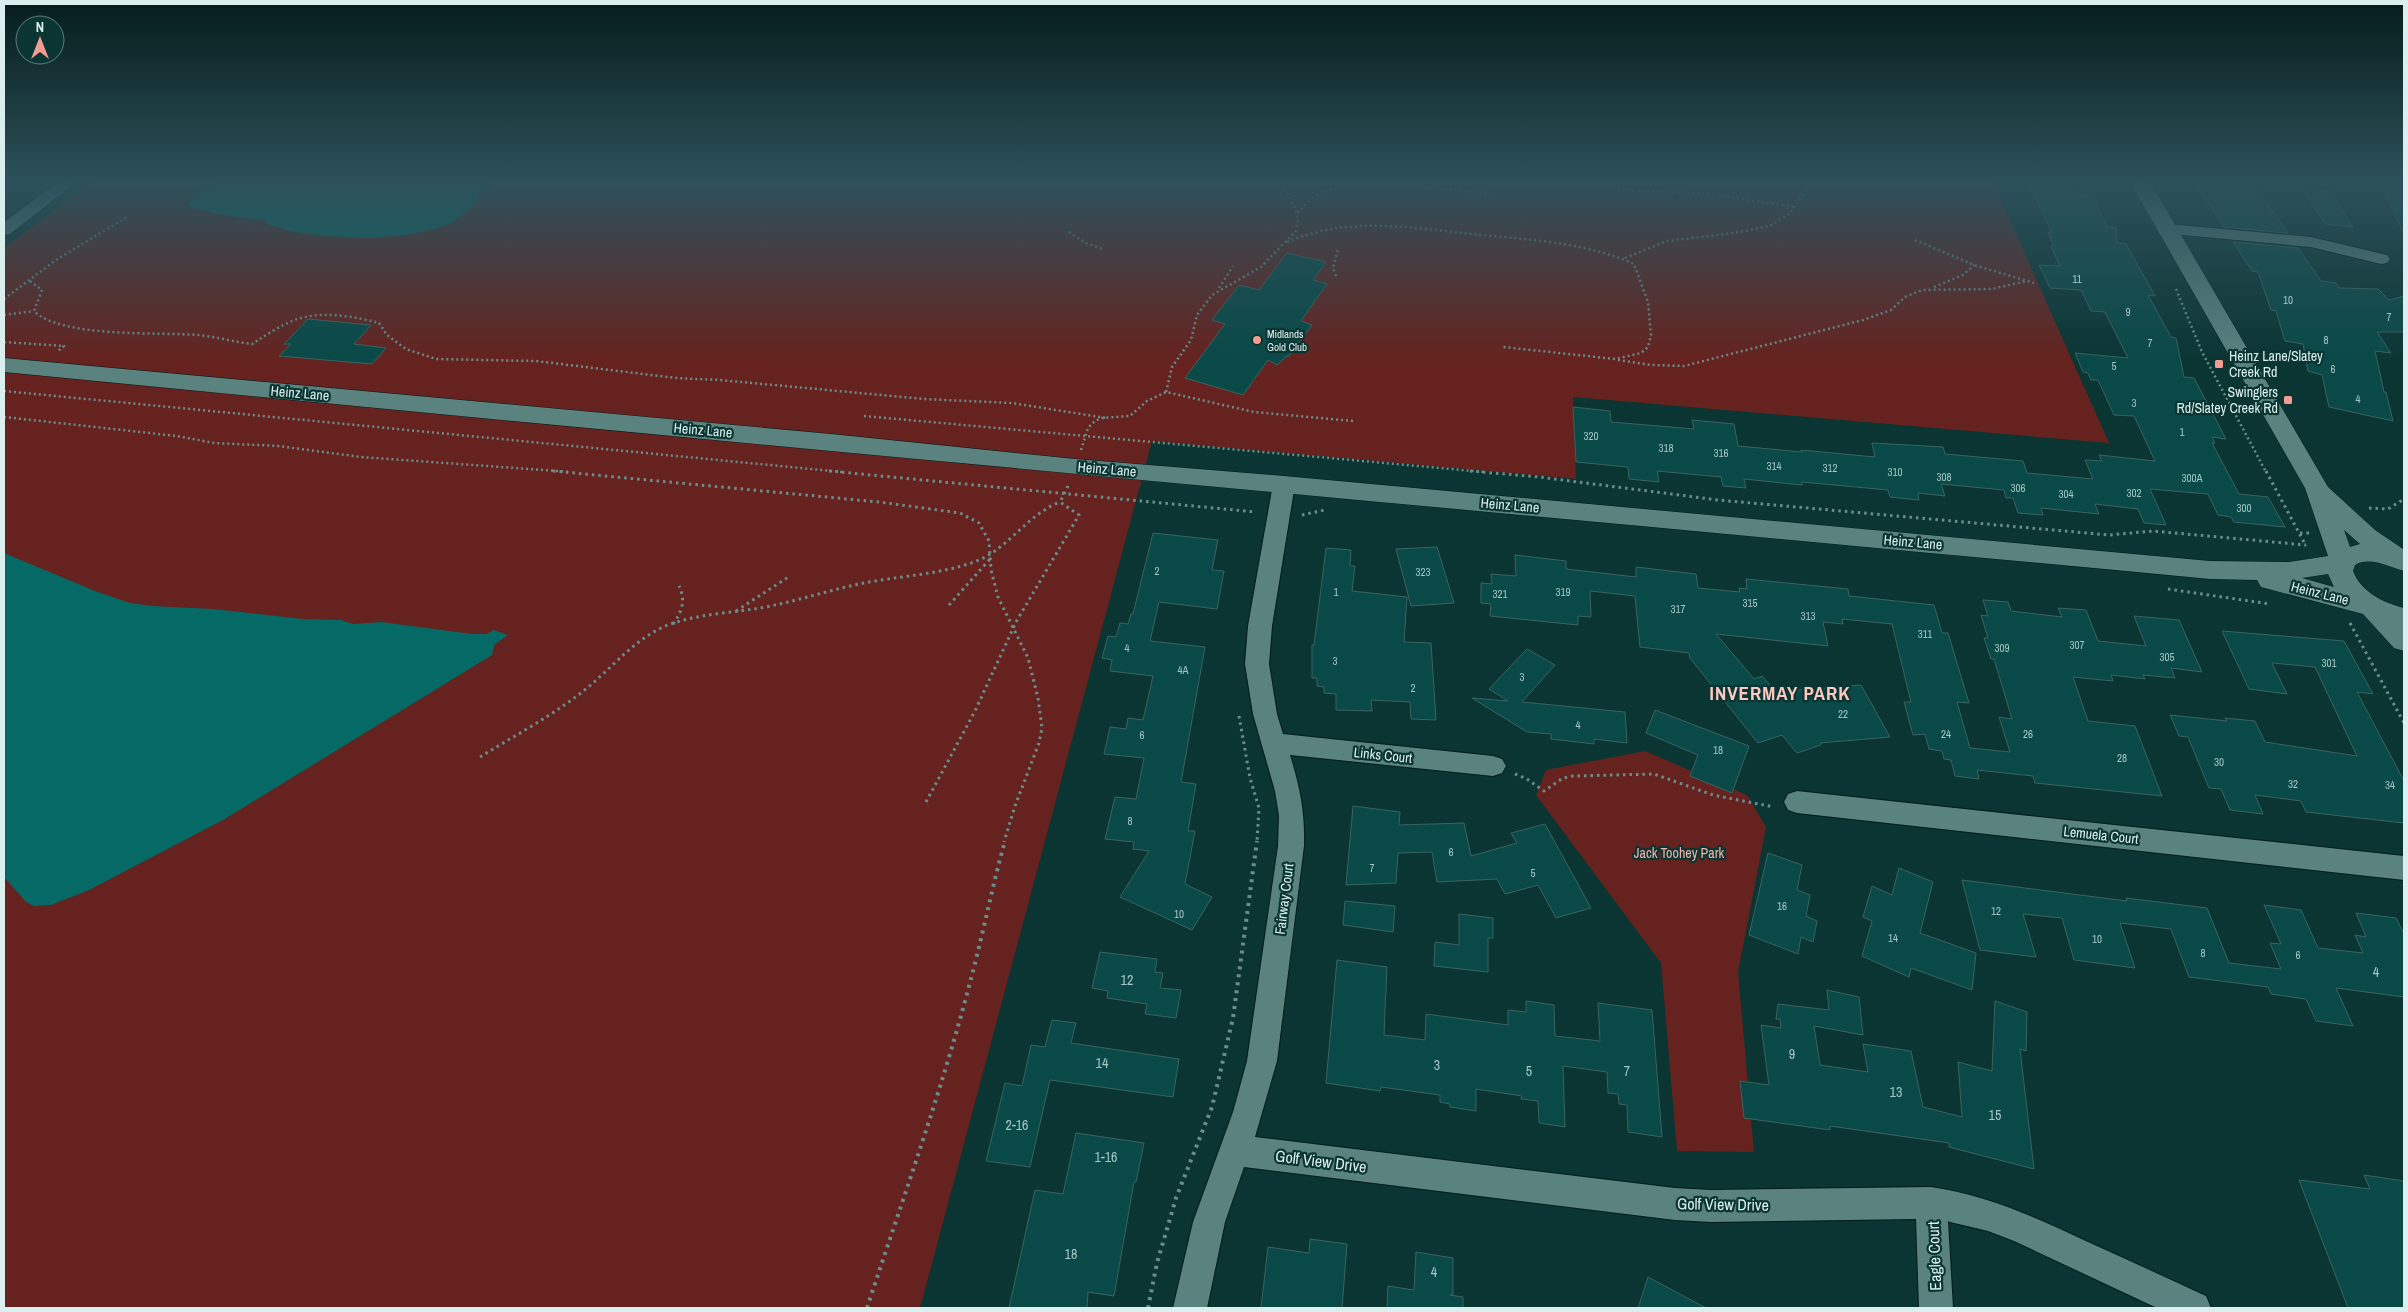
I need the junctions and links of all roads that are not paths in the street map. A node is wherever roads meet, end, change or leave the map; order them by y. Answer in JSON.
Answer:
{"nodes":[{"id":1,"x":2174,"y":241,"type":"edge"},
{"id":2,"x":2302,"y":241,"type":"edge"},
{"id":3,"x":2381,"y":259,"type":"dead end"},
{"id":4,"x":4,"y":365,"type":"edge"},
{"id":5,"x":1284,"y":484,"type":"junction"},
{"id":6,"x":2317,"y":488,"type":"junction"},
{"id":7,"x":2402,"y":561,"type":"edge"},
{"id":8,"x":2342,"y":563,"type":"junction"},
{"id":9,"x":2210,"y":570,"type":"junction"},
{"id":10,"x":2374,"y":607,"type":"junction"},
{"id":11,"x":2404,"y":618,"type":"edge"},
{"id":12,"x":2404,"y":641,"type":"edge"},
{"id":13,"x":1274,"y":743,"type":"junction"},
{"id":14,"x":1493,"y":766,"type":"road end"},
{"id":15,"x":1797,"y":802,"type":"road end"},
{"id":16,"x":2404,"y":868,"type":"edge"},
{"id":17,"x":1234,"y":1150,"type":"junction"},
{"id":18,"x":1932,"y":1203,"type":"junction"},
{"id":19,"x":1190,"y":1308,"type":"edge"},
{"id":20,"x":1936,"y":1308,"type":"edge"},
{"id":21,"x":2194,"y":1308,"type":"edge"}],
"edges":[{"from":1,"to":6,"type":"street"},
{"from":2,"to":3,"type":"street"},
{"from":4,"to":5,"type":"street","name":"Heinz Lane"},
{"from":5,"to":9,"type":"street","name":"Heinz Lane"},
{"from":5,"to":13,"type":"street","name":"Fairway Court"},
{"from":6,"to":7,"type":"street"},
{"from":6,"to":8,"type":"street"},
{"from":7,"to":8,"type":"street","name":"Heinz Lane"},
{"from":8,"to":9,"type":"street","name":"Heinz Lane"},
{"from":8,"to":10,"type":"street"},
{"from":9,"to":10,"type":"street","name":"Heinz Lane"},
{"from":10,"to":11,"type":"street"},
{"from":10,"to":12,"type":"street"},
{"from":13,"to":14,"type":"street","name":"Links Court"},
{"from":13,"to":17,"type":"street","name":"Fairway Court"},
{"from":15,"to":16,"type":"street","name":"Lemuela Court"},
{"from":17,"to":18,"type":"street","name":"Golf View Drive"},
{"from":17,"to":19,"type":"street","name":"Fairway Court"},
{"from":18,"to":20,"type":"street","name":"Eagle Court"},
{"from":18,"to":21,"type":"street","name":"Golf View Drive"}]}
